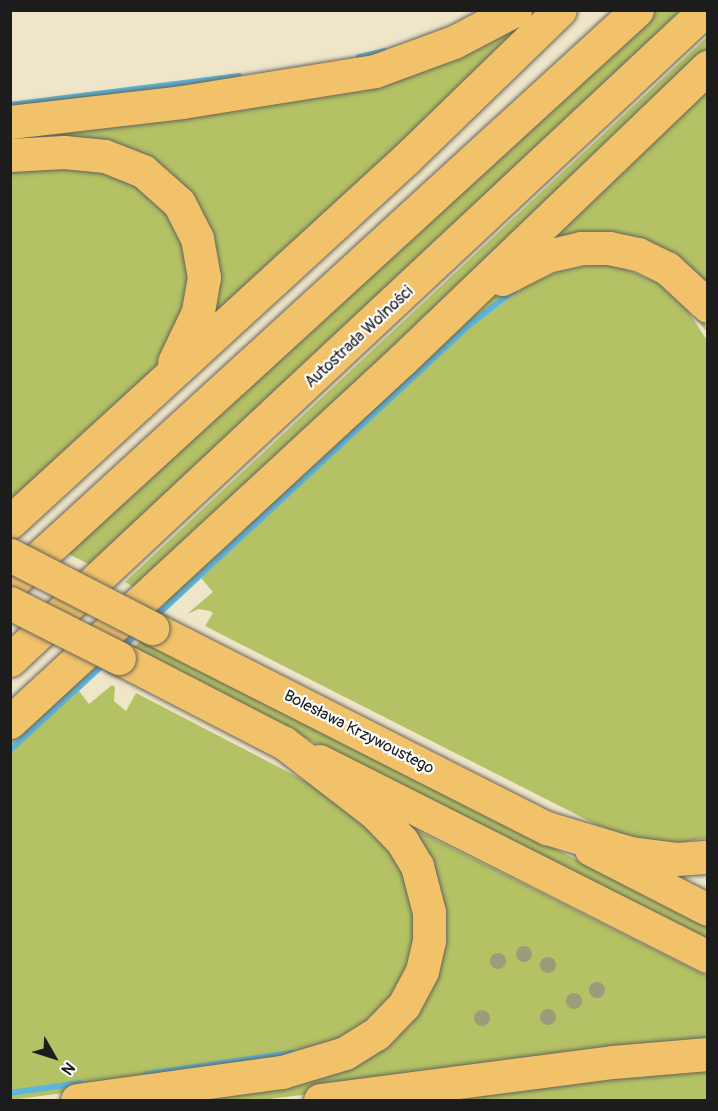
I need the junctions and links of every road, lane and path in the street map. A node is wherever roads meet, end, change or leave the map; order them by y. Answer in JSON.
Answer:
{"nodes":[{"id":1,"x":515,"y":10,"type":"edge"},
{"id":2,"x":560,"y":10,"type":"edge"},
{"id":3,"x":638,"y":10,"type":"edge"},
{"id":4,"x":705,"y":10,"type":"edge"},
{"id":5,"x":708,"y":66,"type":"edge"},
{"id":6,"x":10,"y":122,"type":"edge"},
{"id":7,"x":10,"y":155,"type":"edge"},
{"id":8,"x":708,"y":306,"type":"edge"},
{"id":9,"x":402,"y":360,"type":"junction"},
{"id":10,"x":134,"y":409,"type":"junction"},
{"id":11,"x":10,"y":522,"type":"edge"},
{"id":12,"x":10,"y":555,"type":"edge"},
{"id":13,"x":10,"y":584,"type":"edge"},
{"id":14,"x":10,"y":603,"type":"edge"},
{"id":15,"x":10,"y":660,"type":"edge"},
{"id":16,"x":10,"y":722,"type":"edge"},
{"id":17,"x":284,"y":743,"type":"junction"},
{"id":18,"x":547,"y":828,"type":"junction"},
{"id":19,"x":708,"y":857,"type":"edge"},
{"id":20,"x":708,"y":910,"type":"edge"},
{"id":21,"x":708,"y":957,"type":"edge"},
{"id":22,"x":708,"y":1054,"type":"edge"},
{"id":23,"x":77,"y":1101,"type":"edge"},
{"id":24,"x":320,"y":1101,"type":"edge"}],
"edges":[{"from":1,"to":6,"type":"highway"},
{"from":2,"to":10,"type":"highway"},
{"from":3,"to":13,"type":"highway"},
{"from":4,"to":15,"type":"highway","name":"Autostrada Wolności"},
{"from":5,"to":9,"type":"highway"},
{"from":7,"to":10,"type":"highway"},
{"from":8,"to":9,"type":"highway"},
{"from":9,"to":16,"type":"highway"},
{"from":10,"to":11,"type":"highway"},
{"from":12,"to":18,"type":"highway","name":"Bolesława Krzywoustego","bridge":true},
{"from":14,"to":17,"type":"highway","bridge":true},
{"from":17,"to":21,"type":"main road"},
{"from":17,"to":23,"type":"highway"},
{"from":18,"to":19,"type":"highway"},
{"from":18,"to":20,"type":"main road","name":"Bolesława Krzywoustego"},
{"from":22,"to":24,"type":"highway"}]}
